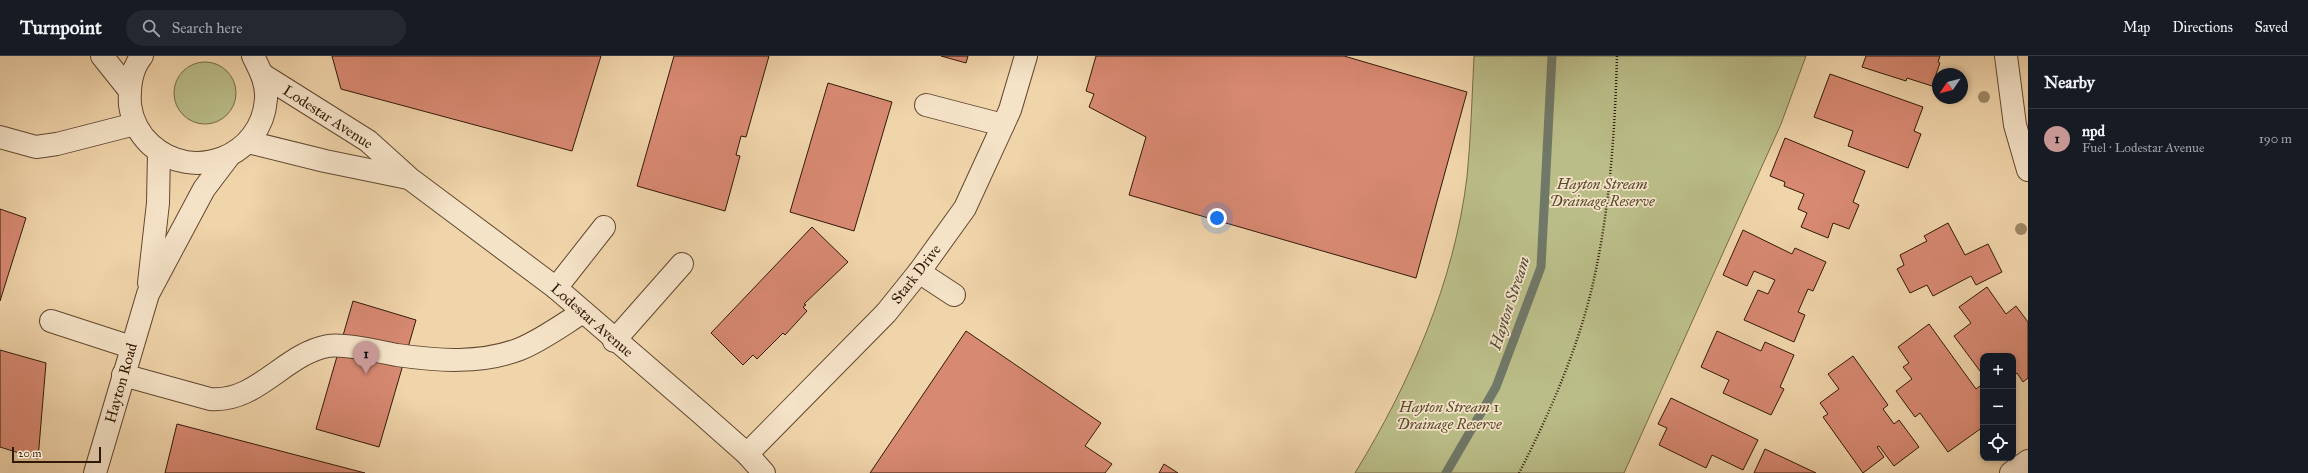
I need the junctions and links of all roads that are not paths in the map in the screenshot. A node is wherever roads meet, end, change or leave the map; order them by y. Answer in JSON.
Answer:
{"nodes":[{"id":1,"x":102,"y":56,"type":"edge"},
{"id":2,"x":142,"y":56,"type":"edge"},
{"id":3,"x":252,"y":56,"type":"edge"},
{"id":4,"x":1026,"y":56,"type":"edge"},
{"id":5,"x":2006,"y":56,"type":"edge"},
{"id":6,"x":263,"y":75,"type":"junction"},
{"id":7,"x":130,"y":91,"type":"junction"},
{"id":8,"x":926,"y":105,"type":"dead end"},
{"id":9,"x":135,"y":124,"type":"junction"},
{"id":10,"x":1003,"y":125,"type":"junction"},
{"id":11,"x":0,"y":137,"type":"edge"},
{"id":12,"x":248,"y":142,"type":"junction"},
{"id":13,"x":159,"y":152,"type":"junction"},
{"id":14,"x":229,"y":156,"type":"junction"},
{"id":15,"x":2028,"y":170,"type":"edge"},
{"id":16,"x":409,"y":178,"type":"junction"},
{"id":17,"x":604,"y":227,"type":"dead end"},
{"id":18,"x":682,"y":264,"type":"dead end"},
{"id":19,"x":919,"y":272,"type":"junction"},
{"id":20,"x":556,"y":288,"type":"junction"},
{"id":21,"x":148,"y":294,"type":"junction"},
{"id":22,"x":954,"y":296,"type":"dead end"},
{"id":23,"x":582,"y":312,"type":"junction"},
{"id":24,"x":51,"y":321,"type":"dead end"},
{"id":25,"x":614,"y":340,"type":"junction"},
{"id":26,"x":131,"y":347,"type":"junction"},
{"id":27,"x":123,"y":375,"type":"junction"},
{"id":28,"x":747,"y":454,"type":"junction"},
{"id":29,"x":2028,"y":461,"type":"edge"},
{"id":30,"x":95,"y":473,"type":"edge"},
{"id":31,"x":764,"y":473,"type":"edge"},
{"id":32,"x":2011,"y":473,"type":"edge"}],
"edges":[{"from":1,"to":7,"type":"street"},
{"from":2,"to":7,"type":"street"},
{"from":3,"to":6,"type":"street"},
{"from":4,"to":10,"type":"street","name":"Stark Drive"},
{"from":5,"to":15,"type":"street"},
{"from":6,"to":12,"type":"street"},
{"from":6,"to":16,"type":"street","name":"Lodestar Avenue"},
{"from":7,"to":9,"type":"street"},
{"from":8,"to":10,"type":"street"},
{"from":9,"to":11,"type":"street"},
{"from":9,"to":13,"type":"street"},
{"from":10,"to":19,"type":"street","name":"Stark Drive"},
{"from":12,"to":14,"type":"street"},
{"from":12,"to":16,"type":"street","name":"Lodestar Avenue"},
{"from":13,"to":14,"type":"street"},
{"from":13,"to":21,"type":"street","name":"Hayton Road"},
{"from":14,"to":21,"type":"street","name":"Hayton Road"},
{"from":16,"to":20,"type":"street","name":"Lodestar Avenue"},
{"from":17,"to":20,"type":"street"},
{"from":18,"to":25,"type":"street"},
{"from":19,"to":22,"type":"street"},
{"from":19,"to":28,"type":"street","name":"Stark Drive"},
{"from":20,"to":23,"type":"street","name":"Lodestar Avenue"},
{"from":21,"to":26,"type":"street","name":"Hayton Road"},
{"from":23,"to":25,"type":"street","name":"Lodestar Avenue"},
{"from":23,"to":27,"type":"street"},
{"from":24,"to":26,"type":"street"},
{"from":25,"to":28,"type":"street","name":"Lodestar Avenue"},
{"from":26,"to":27,"type":"street","name":"Hayton Road"},
{"from":27,"to":30,"type":"street","name":"Hayton Road"},
{"from":28,"to":31,"type":"street","name":"Lodestar Avenue"},
{"from":29,"to":32,"type":"street"}]}
